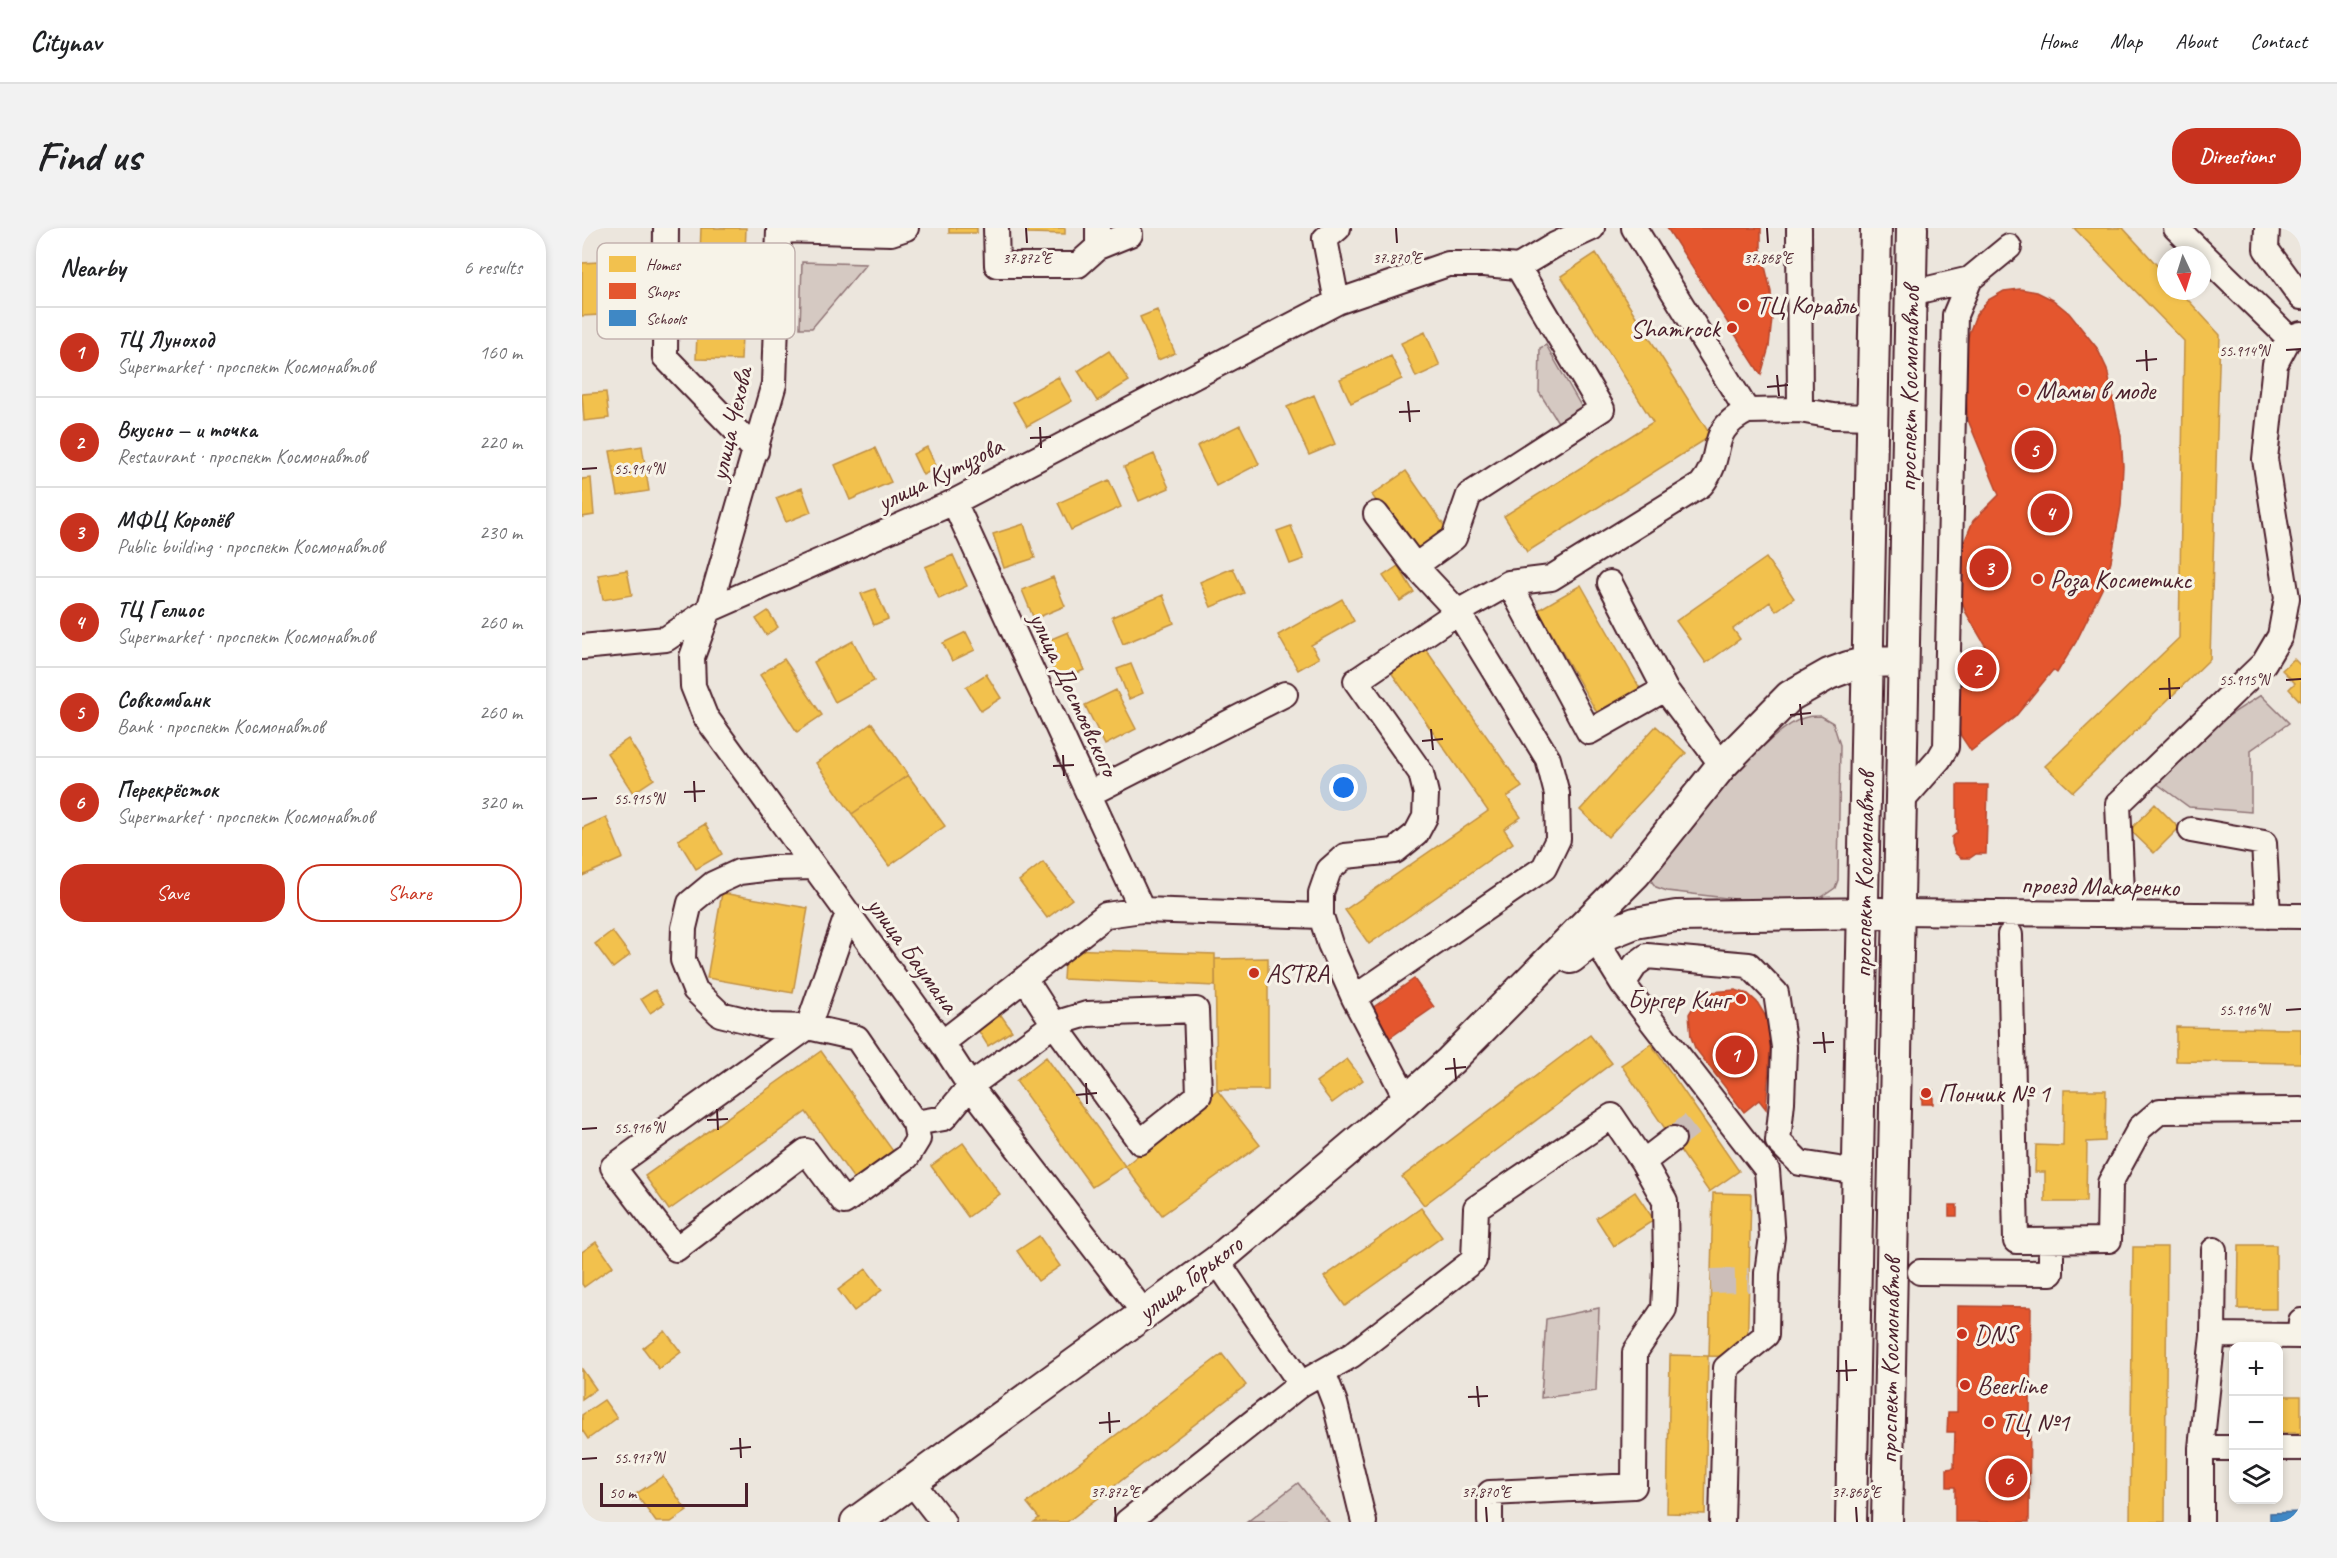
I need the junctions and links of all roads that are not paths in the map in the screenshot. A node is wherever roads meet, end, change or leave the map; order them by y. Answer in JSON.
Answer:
{"nodes":[{"id":1,"x":666,"y":228,"type":"edge"},
{"id":2,"x":906,"y":228,"type":"edge"},
{"id":3,"x":996,"y":228,"type":"edge"},
{"id":4,"x":1338,"y":228,"type":"edge"},
{"id":5,"x":1592,"y":228,"type":"edge"},
{"id":6,"x":1634,"y":228,"type":"edge"},
{"id":7,"x":1799,"y":228,"type":"edge"},
{"id":8,"x":1876,"y":228,"type":"edge"},
{"id":9,"x":1912,"y":228,"type":"edge"},
{"id":10,"x":2176,"y":228,"type":"edge"},
{"id":11,"x":2267,"y":228,"type":"edge"},
{"id":12,"x":1130,"y":234,"type":"dead end"},
{"id":13,"x":1098,"y":237,"type":"edge"},
{"id":14,"x":666,"y":243,"type":"edge"},
{"id":15,"x":779,"y":243,"type":"edge"},
{"id":16,"x":2009,"y":247,"type":"dead end"},
{"id":17,"x":1518,"y":267,"type":"junction"},
{"id":18,"x":1970,"y":279,"type":"junction"},
{"id":19,"x":1911,"y":293,"type":"junction"},
{"id":20,"x":2301,"y":297,"type":"edge"},
{"id":21,"x":1337,"y":302,"type":"junction"},
{"id":22,"x":2295,"y":336,"type":"edge"},
{"id":23,"x":665,"y":339,"type":"edge"},
{"id":24,"x":775,"y":339,"type":"edge"},
{"id":25,"x":1800,"y":410,"type":"junction"},
{"id":26,"x":1747,"y":411,"type":"junction"},
{"id":27,"x":1873,"y":417,"type":"junction"},
{"id":28,"x":756,"y":451,"type":"junction"},
{"id":29,"x":954,"y":502,"type":"junction"},
{"id":30,"x":1376,"y":514,"type":"dead end"},
{"id":31,"x":1414,"y":566,"type":"junction"},
{"id":32,"x":1509,"y":583,"type":"junction"},
{"id":33,"x":1610,"y":583,"type":"dead end"},
{"id":34,"x":709,"y":610,"type":"junction"},
{"id":35,"x":1458,"y":612,"type":"junction"},
{"id":36,"x":582,"y":647,"type":"edge"},
{"id":37,"x":1904,"y":661,"type":"junction"},
{"id":38,"x":1868,"y":662,"type":"junction"},
{"id":39,"x":1665,"y":689,"type":"junction"},
{"id":40,"x":1285,"y":694,"type":"dead end"},
{"id":41,"x":1722,"y":765,"type":"junction"},
{"id":42,"x":1089,"y":794,"type":"junction"},
{"id":43,"x":1901,"y":802,"type":"junction"},
{"id":44,"x":2191,"y":830,"type":"dead end"},
{"id":45,"x":814,"y":867,"type":"junction"},
{"id":46,"x":1636,"y":873,"type":"junction"},
{"id":47,"x":1142,"y":910,"type":"junction"},
{"id":48,"x":1898,"y":912,"type":"junction"},
{"id":49,"x":848,"y":913,"type":"junction"},
{"id":50,"x":1863,"y":913,"type":"junction"},
{"id":51,"x":2124,"y":915,"type":"junction"},
{"id":52,"x":1321,"y":916,"type":"junction"},
{"id":53,"x":1676,"y":916,"type":"junction"},
{"id":54,"x":2268,"y":916,"type":"junction"},
{"id":55,"x":2301,"y":916,"type":"edge"},
{"id":56,"x":2010,"y":935,"type":"dead end"},
{"id":57,"x":1595,"y":939,"type":"junction"},
{"id":58,"x":1025,"y":979,"type":"junction"},
{"id":59,"x":1623,"y":984,"type":"junction"},
{"id":60,"x":1354,"y":998,"type":"junction"},
{"id":61,"x":1504,"y":1008,"type":"junction"},
{"id":62,"x":1054,"y":1024,"type":"junction"},
{"id":63,"x":808,"y":1027,"type":"junction"},
{"id":64,"x":942,"y":1043,"type":"junction"},
{"id":65,"x":970,"y":1086,"type":"junction"},
{"id":66,"x":1407,"y":1100,"type":"junction"},
{"id":67,"x":2301,"y":1110,"type":"edge"},
{"id":68,"x":915,"y":1123,"type":"junction"},
{"id":69,"x":1672,"y":1139,"type":"tunnel mouth"},
{"id":70,"x":1643,"y":1162,"type":"junction"},
{"id":71,"x":1858,"y":1172,"type":"junction"},
{"id":72,"x":2051,"y":1241,"type":"junction"},
{"id":73,"x":2214,"y":1250,"type":"dead end"},
{"id":74,"x":1217,"y":1261,"type":"junction"},
{"id":75,"x":1920,"y":1272,"type":"dead end"},
{"id":76,"x":1144,"y":1314,"type":"junction"},
{"id":77,"x":2301,"y":1321,"type":"edge"},
{"id":78,"x":2213,"y":1335,"type":"junction"},
{"id":79,"x":1323,"y":1372,"type":"junction"},
{"id":80,"x":1301,"y":1384,"type":"junction"},
{"id":81,"x":2201,"y":1448,"type":"junction"},
{"id":82,"x":2229,"y":1448,"type":"edge"},
{"id":83,"x":2283,"y":1448,"type":"edge"},
{"id":84,"x":2301,"y":1448,"type":"edge"},
{"id":85,"x":911,"y":1481,"type":"junction"},
{"id":86,"x":856,"y":1522,"type":"edge"},
{"id":87,"x":943,"y":1522,"type":"edge"},
{"id":88,"x":1127,"y":1522,"type":"edge"},
{"id":89,"x":1364,"y":1522,"type":"edge"},
{"id":90,"x":1490,"y":1522,"type":"edge"},
{"id":91,"x":1722,"y":1522,"type":"edge"},
{"id":92,"x":1851,"y":1522,"type":"edge"},
{"id":93,"x":1887,"y":1522,"type":"edge"},
{"id":94,"x":2201,"y":1522,"type":"edge"}],
"edges":[{"from":1,"to":14,"type":"street"},
{"from":2,"to":15,"type":"street","name":"улица Чехова"},
{"from":3,"to":13,"type":"street"},
{"from":4,"to":21,"type":"street"},
{"from":5,"to":17,"type":"street"},
{"from":6,"to":26,"type":"street"},
{"from":7,"to":25,"type":"street"},
{"from":8,"to":27,"type":"main road","name":"проспект Космонавтов"},
{"from":9,"to":19,"type":"main road","name":"проспект Космонавтов"},
{"from":10,"to":22,"type":"street"},
{"from":11,"to":20,"type":"street"},
{"from":12,"to":13,"type":"street"},
{"from":16,"to":18,"type":"street"},
{"from":17,"to":21,"type":"street","name":"улица Кутузова"},
{"from":17,"to":31,"type":"street"},
{"from":18,"to":19,"type":"street"},
{"from":18,"to":43,"type":"street"},
{"from":19,"to":37,"type":"main road","name":"проспект Космонавтов"},
{"from":21,"to":29,"type":"street","name":"улица Кутузова"},
{"from":22,"to":51,"type":"street"},
{"from":23,"to":28,"type":"street"},
{"from":24,"to":28,"type":"street","name":"улица Чехова"},
{"from":25,"to":26,"type":"street"},
{"from":25,"to":27,"type":"street"},
{"from":26,"to":32,"type":"street"},
{"from":27,"to":38,"type":"main road","name":"проспект Космонавтов"},
{"from":28,"to":34,"type":"street","name":"улица Чехова"},
{"from":29,"to":34,"type":"street","name":"улица Кутузова"},
{"from":29,"to":42,"type":"street","name":"улица Достоевского"},
{"from":30,"to":31,"type":"street"},
{"from":31,"to":35,"type":"street"},
{"from":32,"to":35,"type":"street"},
{"from":32,"to":39,"type":"street"},
{"from":33,"to":39,"type":"street"},
{"from":34,"to":36,"type":"street","name":"улица Кутузова"},
{"from":34,"to":45,"type":"street","name":"улица Баумана"},
{"from":35,"to":52,"type":"street"},
{"from":35,"to":60,"type":"street"},
{"from":37,"to":38,"type":"main road"},
{"from":37,"to":43,"type":"main road","name":"проспект Космонавтов"},
{"from":38,"to":41,"type":"main road"},
{"from":38,"to":50,"type":"main road","name":"проспект Космонавтов"},
{"from":39,"to":41,"type":"street"},
{"from":40,"to":42,"type":"street"},
{"from":41,"to":46,"type":"main road"},
{"from":42,"to":47,"type":"street","name":"улица Достоевского"},
{"from":43,"to":48,"type":"main road","name":"проспект Космонавтов"},
{"from":44,"to":54,"type":"street"},
{"from":45,"to":49,"type":"street","name":"улица Баумана"},
{"from":45,"to":63,"type":"street"},
{"from":46,"to":53,"type":"main road"},
{"from":46,"to":61,"type":"main road"},
{"from":47,"to":52,"type":"street"},
{"from":47,"to":58,"type":"street"},
{"from":48,"to":50,"type":"main road"},
{"from":48,"to":51,"type":"street","name":"проезд Макаренко"},
{"from":48,"to":93,"type":"main road","name":"проспект Космонавтов"},
{"from":49,"to":63,"type":"street"},
{"from":49,"to":64,"type":"street","name":"улица Баумана"},
{"from":50,"to":53,"type":"main road"},
{"from":50,"to":71,"type":"main road","name":"проспект Космонавтов"},
{"from":51,"to":54,"type":"street","name":"проезд Макаренко"},
{"from":52,"to":60,"type":"street"},
{"from":53,"to":57,"type":"main road"},
{"from":54,"to":55,"type":"street","name":"проезд Макаренко"},
{"from":56,"to":72,"type":"street"},
{"from":57,"to":59,"type":"street"},
{"from":57,"to":61,"type":"main road"},
{"from":58,"to":62,"type":"street"},
{"from":58,"to":64,"type":"street"},
{"from":59,"to":71,"type":"street"},
{"from":59,"to":91,"type":"street"},
{"from":60,"to":66,"type":"street"},
{"from":61,"to":66,"type":"main road","name":"улица Горького"},
{"from":62,"to":62,"type":"street"},
{"from":62,"to":65,"type":"street"},
{"from":63,"to":68,"type":"street"},
{"from":63,"to":68,"type":"street"},
{"from":64,"to":65,"type":"street","name":"улица Баумана"},
{"from":65,"to":68,"type":"street"},
{"from":65,"to":76,"type":"street","name":"улица Баумана"},
{"from":66,"to":74,"type":"main road","name":"улица Горького"},
{"from":67,"to":72,"type":"street"},
{"from":69,"to":70,"type":"street"},
{"from":70,"to":79,"type":"street"},
{"from":70,"to":90,"type":"street"},
{"from":71,"to":92,"type":"main road","name":"проспект Космонавтов"},
{"from":72,"to":75,"type":"street"},
{"from":73,"to":78,"type":"street"},
{"from":74,"to":76,"type":"main road","name":"улица Горького"},
{"from":74,"to":80,"type":"street"},
{"from":76,"to":85,"type":"main road","name":"улица Горького"},
{"from":77,"to":78,"type":"street"},
{"from":78,"to":81,"type":"street"},
{"from":79,"to":80,"type":"street"},
{"from":79,"to":89,"type":"street"},
{"from":80,"to":88,"type":"street"},
{"from":81,"to":82,"type":"street"},
{"from":81,"to":94,"type":"street"},
{"from":83,"to":84,"type":"street"},
{"from":85,"to":86,"type":"main road","name":"улица Горького"},
{"from":85,"to":87,"type":"street"}]}
